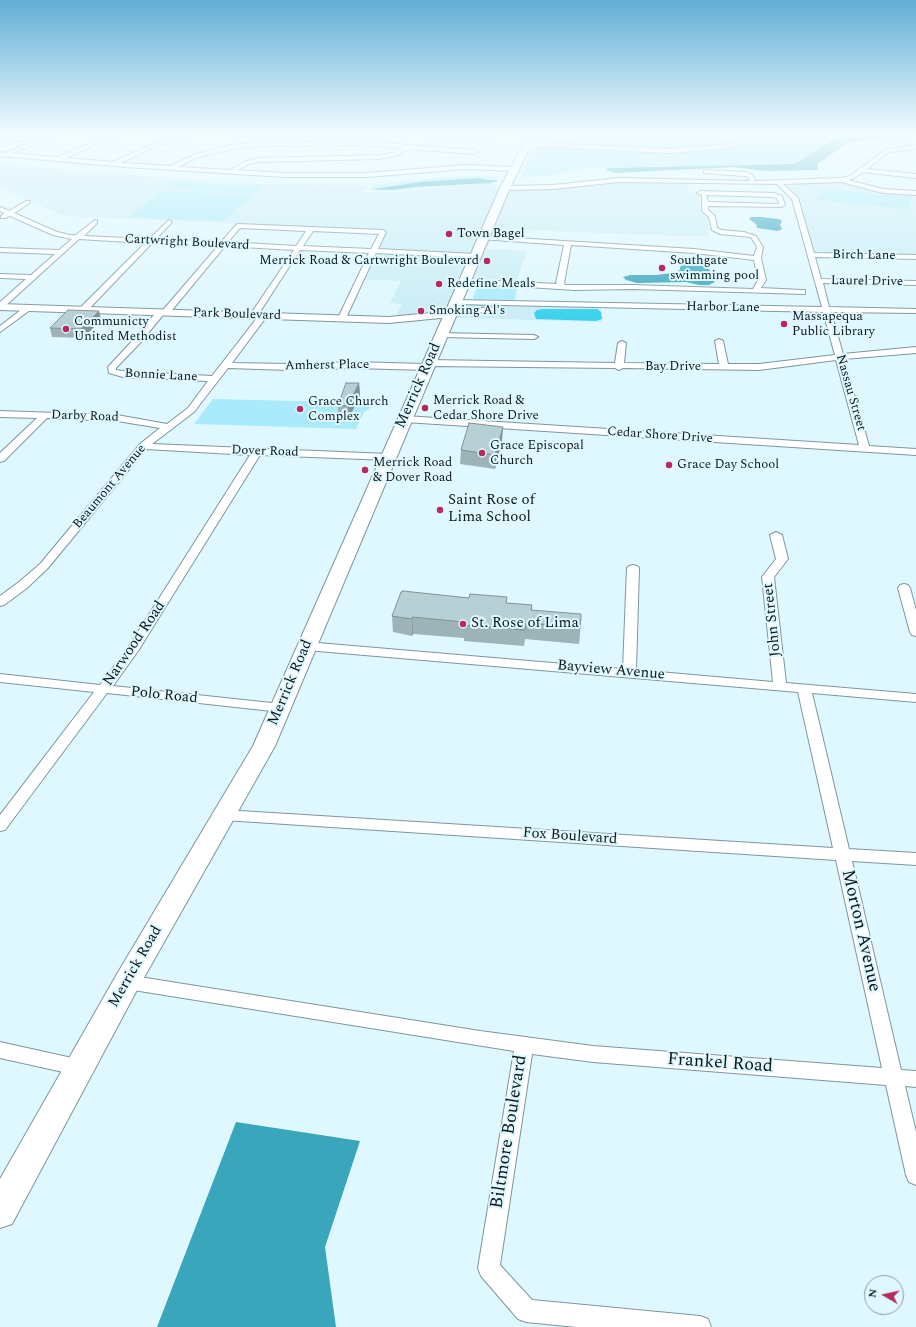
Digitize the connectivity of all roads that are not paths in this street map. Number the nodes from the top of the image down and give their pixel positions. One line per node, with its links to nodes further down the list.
1 (502, 195): 14 (main road, Merrick Road)
2 (702, 195): 6 (street)
3 (771, 195): 6 (street)
4 (792, 195): 22 (street, Nassau Street)
5 (28, 202): 8 (street)
6 (705, 204): 25 (street)
7 (0, 209): 8 (street, Cartwright Boulevard)
8 (9, 214): 9 (street); 13 (street, Cartwright Boulevard)
9 (0, 218)
10 (95, 222): 13 (street)
11 (170, 222): 15 (street)
12 (310, 230): 16 (street); 18 (street, Beaumont Avenue); 20 (street)
13 (77, 238): 15 (street, Cartwright Boulevard); 21 (street)
14 (484, 238): 17 (street); 23 (main road, Merrick Road)
15 (149, 241): 16 (street, Cartwright Boulevard); 42 (street)
16 (223, 244): 18 (street, Cartwright Boulevard); 45 (street)
17 (568, 244): 25 (street); 31 (street)
18 (298, 248): 20 (street, Cartwright Boulevard); 46 (street, Beaumont Avenue)
19 (0, 250): 21 (street)
20 (374, 251): 23 (street, Cartwright Boulevard); 47 (street)
21 (61, 252): 27 (street)
22 (811, 255): 24 (street, Birch Lane); 28 (street, Nassau Street)
23 (476, 256): 36 (main road, Merrick Road)
24 (916, 257)
25 (757, 258): 34 (street)
26 (0, 276): 27 (street)
27 (32, 277): 38 (street)
28 (818, 281): 30 (street, Laurel Drive); 43 (street, Nassau Street)
29 (495, 283): 31 (street)
30 (916, 283)
31 (563, 287): 32 (street)
32 (633, 287): 33 (street); 39 (street)
33 (643, 287): 34 (street); 40 (street)
34 (757, 290): 35 (street)
35 (802, 292)
36 (456, 302): 37 (street, Harbor Lane); 48 (main road, Merrick Road)
37 (530, 304): 39 (street, Harbor Lane); 48 (street, Harbor Lane)
38 (0, 306): 41 (main road, Park Boulevard)
39 (637, 306): 40 (street, Harbor Lane)
40 (648, 306): 43 (street, Harbor Lane)
41 (29, 308): 42 (main road, Park Boulevard); 49 (street)
42 (83, 310): 45 (main road, Park Boulevard)
43 (826, 310): 44 (street, Harbor Lane); 54 (street, Nassau Street)
44 (916, 311)
45 (163, 312): 46 (main road, Park Boulevard); 59 (street, Bonnie Lane)
46 (258, 316): 47 (main road, Park Boulevard); 55 (street, Beaumont Avenue)
47 (342, 318): 48 (main road, Park Boulevard)
48 (446, 325): 50 (street); 56 (main road, Merrick Road)
49 (0, 330)
50 (534, 337)
51 (718, 341): 58 (street)
52 (622, 343): 57 (street)
53 (916, 350): 54 (street, Bay Drive)
54 (840, 358): 58 (street, Bay Drive); 65 (street, Nassau Street)
55 (226, 365): 56 (street, Amherst Place); 59 (street, Beaumont Avenue)
56 (428, 365): 57 (street, Bay Drive); 62 (main road, Merrick Road)
57 (619, 367): 58 (street, Bay Drive)
58 (724, 367)
59 (215, 379): 63 (street, Beaumont Avenue)
60 (0, 414): 61 (street, Darby Road)
61 (44, 416): 63 (street, Darby Road); 69 (street)
62 (405, 419): 65 (street, Cedar Shore Drive); 68 (main road, Merrick Road)
63 (169, 427): 64 (street, Beaumont Avenue)
64 (143, 446): 66 (street, Dover Road); 73 (street, Beaumont Avenue)
65 (865, 448): 67 (street, Cedar Shore Drive)
66 (257, 452): 68 (street, Dover Road); 80 (street, Narwood Road)
67 (916, 452)
68 (388, 457): 75 (main road, Merrick Road)
69 (0, 458)
70 (776, 535): 78 (street, John Street)
71 (633, 568): 76 (street)
72 (904, 588): 74 (street)
73 (0, 602)
74 (916, 632)
75 (306, 646): 76 (street, Bayview Avenue); 82 (main road, Merrick Road)
76 (629, 673): 78 (street, Bayview Avenue)
77 (0, 678): 80 (street, Polo Road)
78 (780, 686): 79 (street, Bayview Avenue)
79 (804, 688): 81 (street, Bayview Avenue); 85 (street, Morton Avenue)
80 (104, 690): 82 (street, Polo Road); 84 (street, Narwood Road)
81 (916, 698)
82 (281, 708): 83 (main road, Merrick Road)
83 (224, 815): 85 (street, Fox Boulevard); 87 (main road, Merrick Road)
84 (0, 825)
85 (842, 855): 86 (street, Fox Boulevard); 91 (street, Morton Avenue)
86 (916, 859)
87 (127, 982): 88 (street, Biltmore Boulevard); 90 (main road, Merrick Road)
88 (524, 1045): 91 (street, Frankel Road); 95 (street, Biltmore Boulevard)
89 (0, 1050): 90 (street)
90 (80, 1068): 94 (main road, Merrick Road)
91 (893, 1078): 92 (street, Frankel Road); 93 (street, Morton Avenue)
92 (916, 1079)
93 (916, 1175)
94 (0, 1212)
95 (700, 1327)

